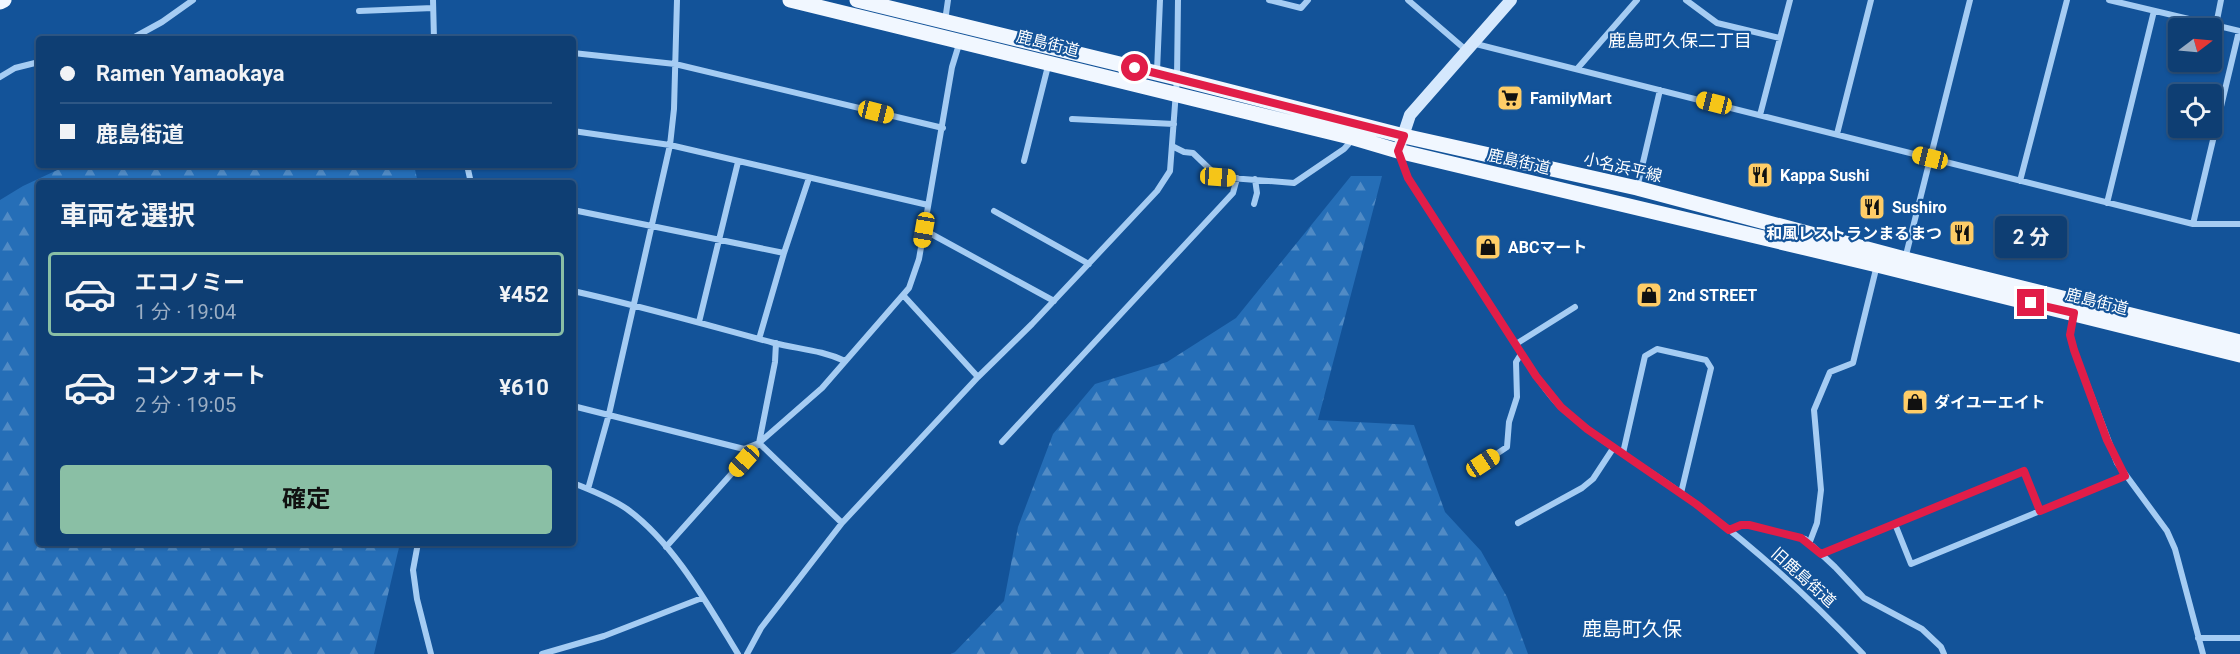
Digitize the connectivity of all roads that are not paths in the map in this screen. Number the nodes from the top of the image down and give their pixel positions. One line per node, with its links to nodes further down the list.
1 (4, 0): 22 (main road)
2 (193, 0): 31 (street)
3 (433, 0): 23 (street)
4 (677, 0): 39 (street)
5 (790, 0): 29 (main road, 鹿島街道)
6 (857, 0): 29 (main road, 小名浜平線)
7 (948, 0): 29 (street)
8 (1160, 0): 41 (street)
9 (1178, 0): 43 (street)
10 (1269, 0): 11 (street)
11 (1308, 0)
12 (1408, 0): 35 (street)
13 (1511, 0): 35 (street)
14 (1637, 0): 40 (street)
15 (1686, 0): 33 (street)
16 (1790, 0): 33 (street)
17 (1872, 0): 51 (street)
18 (1970, 0): 56 (street)
19 (2067, 0): 62 (street)
20 (2109, 0): 25 (street)
21 (2221, 0): 27 (street)
22 (0, 2)
23 (433, 8): 24 (street); 32 (street)
24 (359, 11)
25 (2154, 11): 26 (street); 64 (street)
26 (2183, 18)
27 (2218, 18)
28 (2222, 27): 30 (street)
29 (943, 29): 34 (main road, 鹿島街道); 41 (main road, 小名浜平線)
30 (2240, 31): 69 (street)
31 (136, 36)
32 (434, 36)
33 (1780, 38): 46 (street)
34 (960, 40): 37 (main road, 鹿島街道); 49 (street)
35 (1469, 46): 40 (street); 53 (street)
36 (576, 53): 39 (street)
37 (1049, 62): 45 (main road, 鹿島街道); 57 (street)
38 (36, 63): 42 (street)
39 (675, 64): 49 (street); 54 (street)
40 (1577, 69): 44 (street)
41 (1156, 73): 43 (main road, 小名浜平線)
42 (0, 76)
43 (1177, 78): 45 (street); 53 (main road, 小名浜平線)
44 (1660, 90): 46 (street); 63 (street)
45 (1176, 95): 48 (street); 52 (main road, 鹿島街道)
46 (1760, 115): 51 (street)
47 (1072, 119): 48 (street)
48 (1174, 124): 55 (street)
49 (943, 128): 66 (street)
50 (576, 131): 54 (street)
51 (1837, 134): 56 (street)
52 (1354, 138): 53 (main road, 鹿島街道); 61 (street)
53 (1401, 144): 63 (main road, 小名浜平線); 76 (main road, 鹿島街道); 88 (street, 旧鹿島街道)
54 (670, 145): 58 (street); 71 (street)
55 (1172, 146): 60 (street); 75 (street)
56 (1930, 158): 62 (street); 77 (street)
57 (1024, 161)
58 (738, 162): 59 (street); 73 (street)
59 (809, 178): 66 (street); 74 (street)
60 (1237, 178): 61 (street); 95 (street)
61 (1256, 179): 65 (street)
62 (2020, 180): 64 (street)
63 (1637, 188): 77 (main road, 小名浜平線)
64 (2107, 202): 69 (street)
65 (1254, 204)
66 (928, 205): 72 (street)
67 (576, 211): 71 (street)
68 (994, 211): 75 (street)
69 (2193, 224): 70 (street)
70 (2240, 224)
71 (651, 225): 73 (street); 81 (street)
72 (924, 230): 79 (street); 80 (street)
73 (719, 240): 74 (street); 84 (street)
74 (784, 253): 85 (street)
75 (1089, 264): 80 (street)
76 (1877, 265): 77 (main road, 鹿島街道); 109 (street)
77 (1904, 265): 83 (main road, 鹿島街道); 86 (main road, 小名浜平線)
78 (576, 292): 81 (street)
79 (903, 295): 91 (street); 92 (street)
80 (1054, 301): 92 (street)
81 (635, 305): 84 (street); 94 (street)
82 (1575, 307): 88 (street)
83 (2074, 313): 90 (main road, 鹿島街道); 100 (street)
84 (699, 322): 85 (street)
85 (759, 339): 87 (street)
86 (2240, 342)
87 (776, 343): 91 (street); 96 (street)
88 (1516, 344): 89 (street, 旧鹿島街道)
89 (1521, 354): 97 (street, 旧鹿島街道); 99 (street)
90 (2240, 355)
91 (845, 361): 96 (street)
92 (978, 377): 105 (street)
93 (576, 407): 94 (street)
94 (609, 414): 96 (street); 102 (street)
95 (1002, 442)
96 (759, 443): 105 (street); 111 (street)
97 (1614, 447): 98 (street, 旧鹿島街道); 106 (street)
98 (1623, 453): 103 (street, 旧鹿島街道); 103 (street)
99 (1483, 463)
100 (2125, 476): 104 (street); 114 (street)
101 (576, 484): 102 (street)
102 (588, 489): 111 (street)
103 (1681, 493): 108 (street, 旧鹿島街道)
104 (2040, 511): 107 (street); 107 (street)
105 (842, 523): 119 (street)
106 (1518, 523)
107 (1895, 524): 112 (street)
108 (1729, 530): 109 (street); 120 (street, 旧鹿島街道)
109 (1809, 544): 112 (street)
110 (418, 546): 116 (street)
111 (666, 547): 113 (street)
112 (1821, 554): 121 (street)
113 (702, 598): 117 (street); 118 (street)
114 (2198, 638): 115 (street); 122 (street)
115 (2240, 638)
116 (431, 654)
117 (542, 654)
118 (738, 654)
119 (747, 654)
120 (1863, 654)
121 (1944, 654)
122 (2203, 654)

